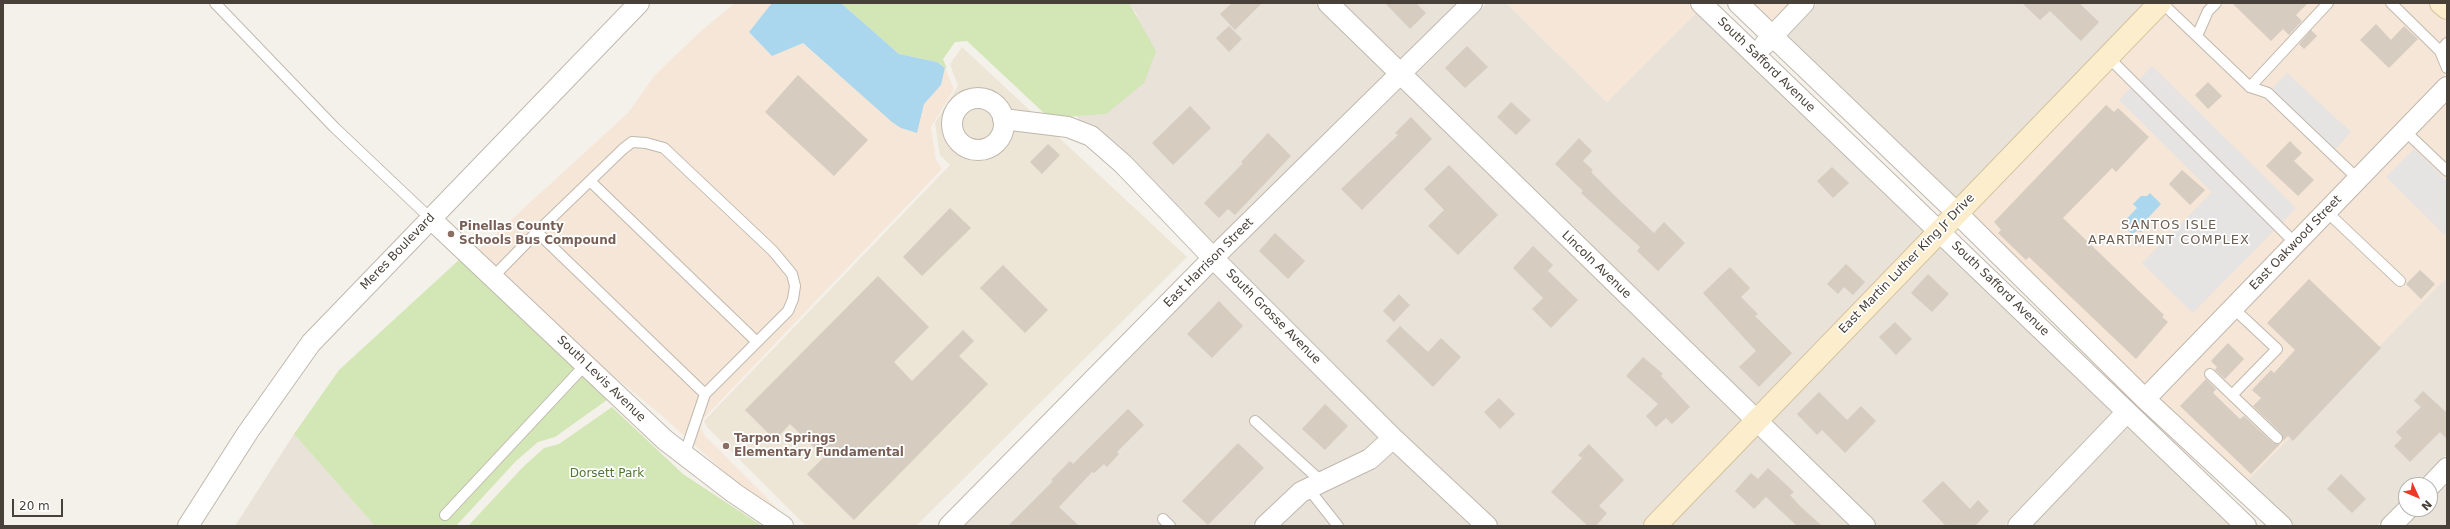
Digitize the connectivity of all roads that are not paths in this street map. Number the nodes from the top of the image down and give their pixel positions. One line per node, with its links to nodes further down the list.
1 (215, 3): 31 (lane)
2 (639, 3): 31 (street, Meres Boulevard)
3 (1328, 3): 21 (street, Lincoln Avenue)
4 (1472, 3): 21 (street, East Harrison Street)
5 (1701, 3): 18 (street, South Safford Avenue)
6 (1738, 3): 14 (street, South Safford Avenue)
7 (1804, 3): 14 (street)
8 (2161, 3): 15 (lane); 19 (street, East Martin Luther King Jr Drive)
9 (2216, 3): 15 (lane)
10 (2328, 3): 22 (lane)
11 (2391, 3): 17 (lane)
12 (2441, 3): 13 (street)
13 (2447, 8)
14 (1773, 36): 18 (street); 30 (street, South Safford Avenue)
15 (2197, 36): 22 (lane)
16 (2447, 43): 17 (lane)
17 (2440, 51): 20 (lane)
18 (1755, 55): 32 (street, South Safford Avenue)
19 (2108, 57): 30 (street, East Martin Luther King Jr Drive); 34 (lane)
20 (2447, 68)
21 (1400, 73): 35 (street, East Harrison Street); 47 (street, Lincoln Avenue)
22 (2250, 87): 27 (lane)
23 (2447, 87): 25 (street, East Oakwood Street)
24 (1003, 119): 35 (street, South Grosse Avenue)
25 (2405, 131): 26 (lane); 27 (street, East Oakwood Street)
26 (2447, 171)
27 (2358, 180): 29 (street, East Oakwood Street)
28 (590, 181): 33 (lane); 39 (lane); 39 (lane)
29 (2327, 212): 34 (street, East Oakwood Street); 37 (lane)
30 (1957, 213): 32 (street, East Martin Luther King Jr Drive); 44 (street, South Safford Avenue)
31 (430, 218): 36 (street, South Levis Avenue); 56 (street, Meres Boulevard)
32 (1940, 230): 45 (street, South Safford Avenue); 47 (street, East Martin Luther King Jr Drive)
33 (537, 232): 36 (lane); 42 (lane)
34 (2296, 244): 38 (street, East Oakwood Street)
35 (1213, 258): 48 (street, South Grosse Avenue); 58 (street, East Harrison Street)
36 (492, 277): 40 (street, South Levis Avenue)
37 (2400, 281)
38 (2233, 308): 43 (lane); 44 (street, East Oakwood Street)
39 (757, 342): 42 (lane)
40 (586, 364): 50 (street, South Levis Avenue); 54 (lane)
41 (2210, 374): 43 (lane)
42 (705, 394): 50 (lane)
43 (2232, 395): 49 (lane)
44 (2145, 399): 66 (street, South Safford Avenue)
45 (2126, 413): 64 (street); 65 (street, South Safford Avenue)
46 (1255, 421): 53 (lane)
47 (1756, 421): 62 (street, East Martin Luther King Jr Drive); 63 (street, Lincoln Avenue)
48 (1393, 438): 53 (street); 61 (street, South Grosse Avenue)
49 (2277, 438)
50 (684, 456): 57 (street, South Levis Avenue)
51 (2447, 468): 52 (street)
52 (2438, 478)
53 (1315, 485): 59 (street); 60 (lane)
54 (445, 515)
55 (2400, 517): 67 (street)
56 (188, 526)
57 (783, 526)
58 (950, 526)
59 (1265, 526)
60 (1338, 526)
61 (1487, 526)
62 (1654, 526)
63 (1865, 526)
64 (2018, 526)
65 (2246, 526)
66 (2282, 526)
67 (2391, 526)

